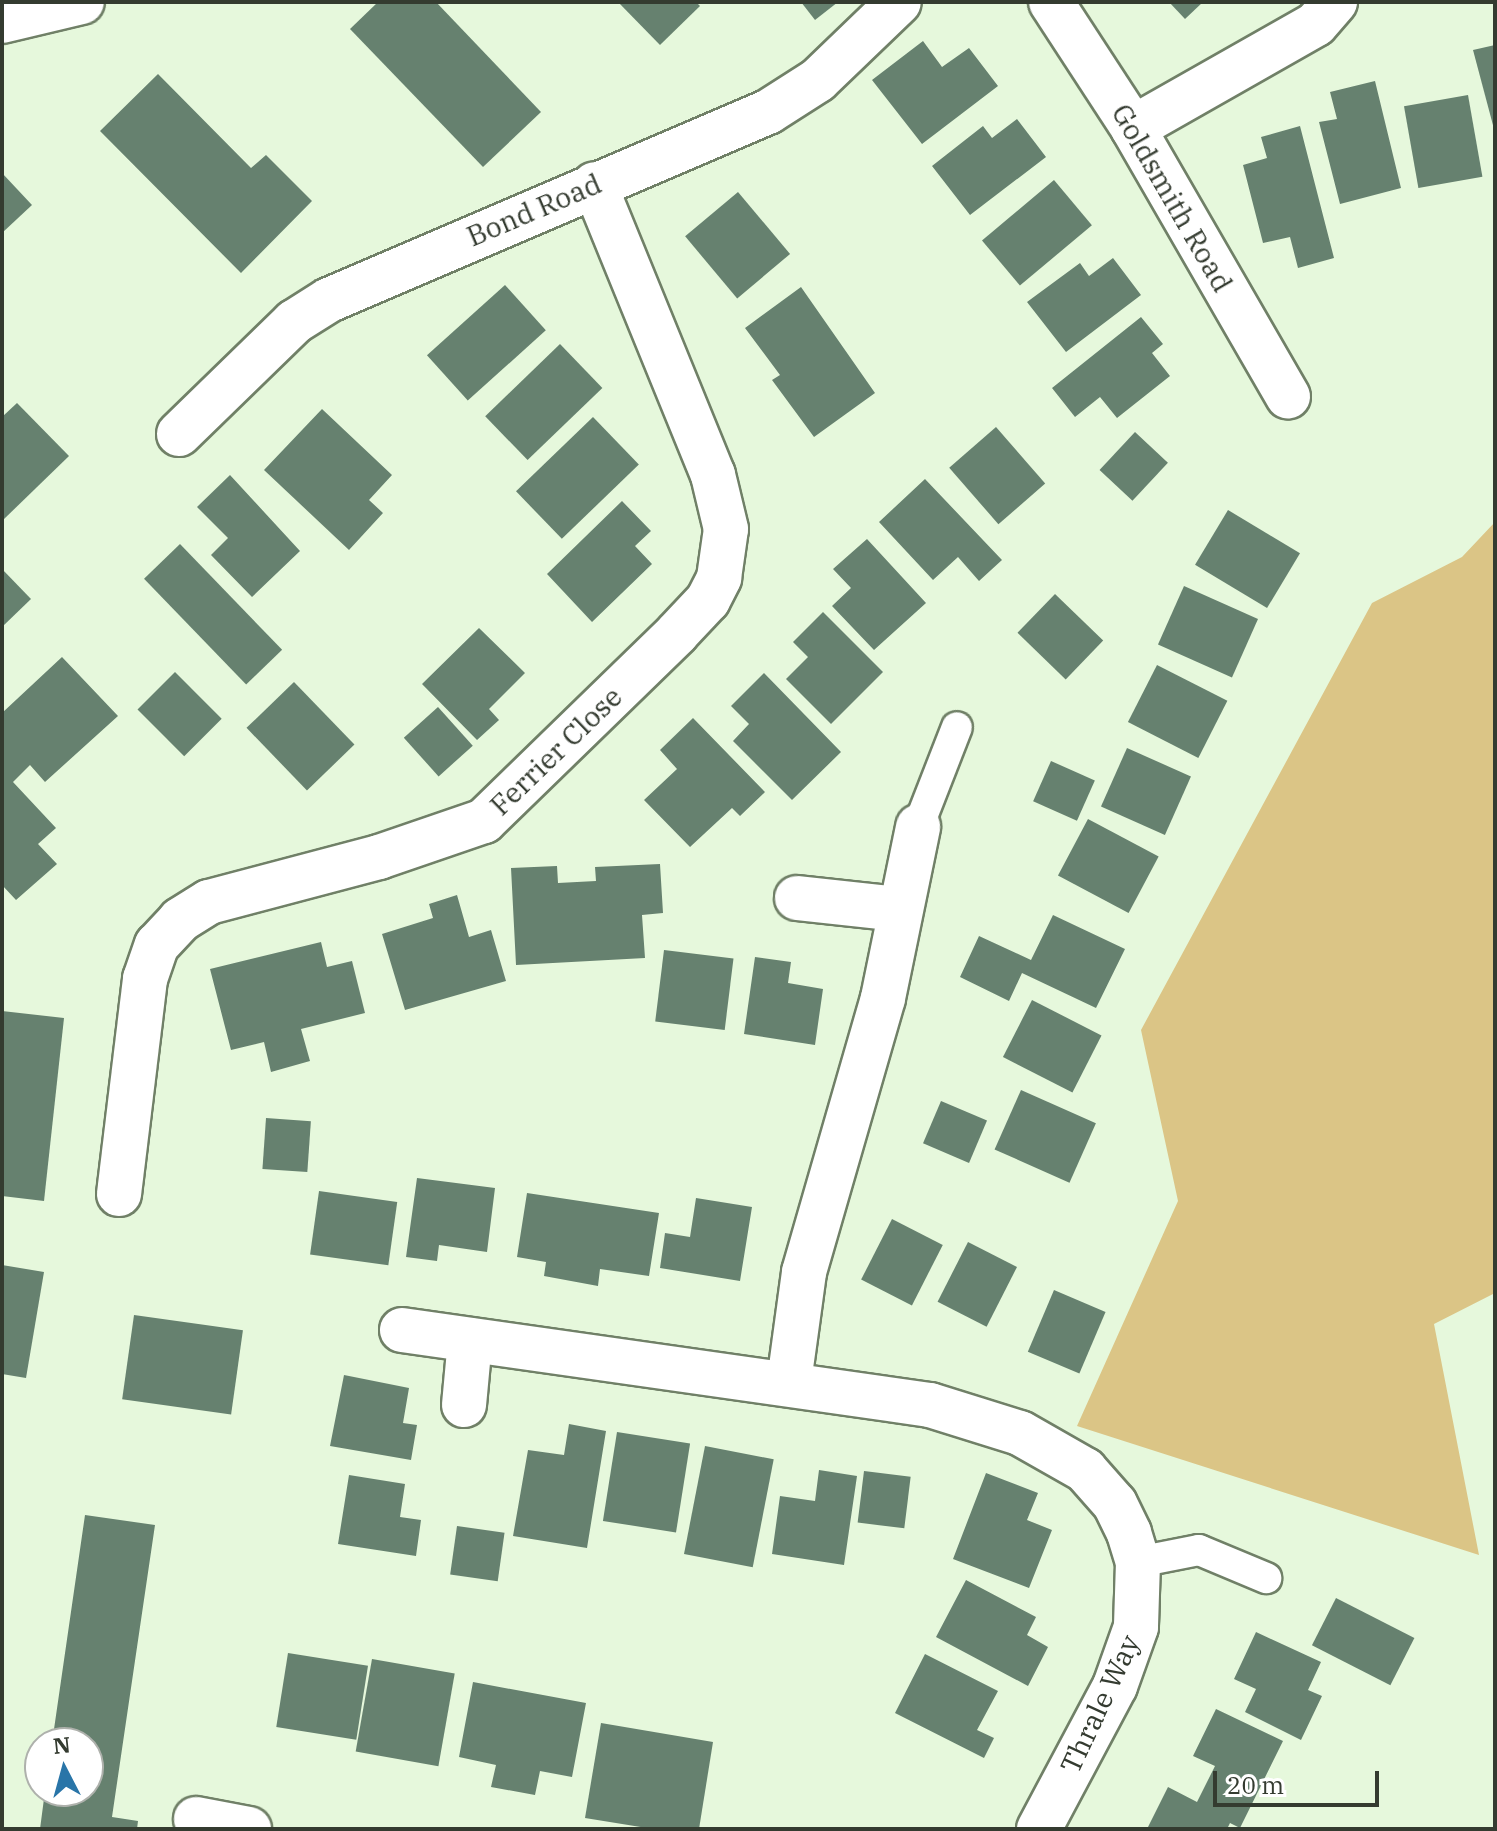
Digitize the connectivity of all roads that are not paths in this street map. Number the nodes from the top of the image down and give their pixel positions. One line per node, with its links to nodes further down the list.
1 (82, 2): 5 (street)
2 (899, 2): 7 (street, Bond Road)
3 (1051, 2): 6 (street, Goldsmith Road)
4 (1335, 2): 6 (street)
5 (2, 21)
6 (1133, 128): 8 (street, Goldsmith Road)
7 (594, 184): 9 (street, Bond Road); 14 (street, Ferrier Close)
8 (1288, 397)
9 (179, 434)
10 (957, 727): 11 (lane)
11 (918, 827): 13 (street)
12 (797, 898): 13 (street)
13 (898, 909): 17 (street)
14 (119, 1194)
15 (402, 1330): 16 (street)
16 (470, 1340): 17 (street); 18 (street)
17 (789, 1382): 19 (street, Thrale Way)
18 (464, 1405)
19 (1138, 1562): 20 (lane); 23 (street, Thrale Way)
20 (1266, 1578)
21 (195, 1824): 22 (street)
22 (249, 1829)
23 (1039, 1829)

